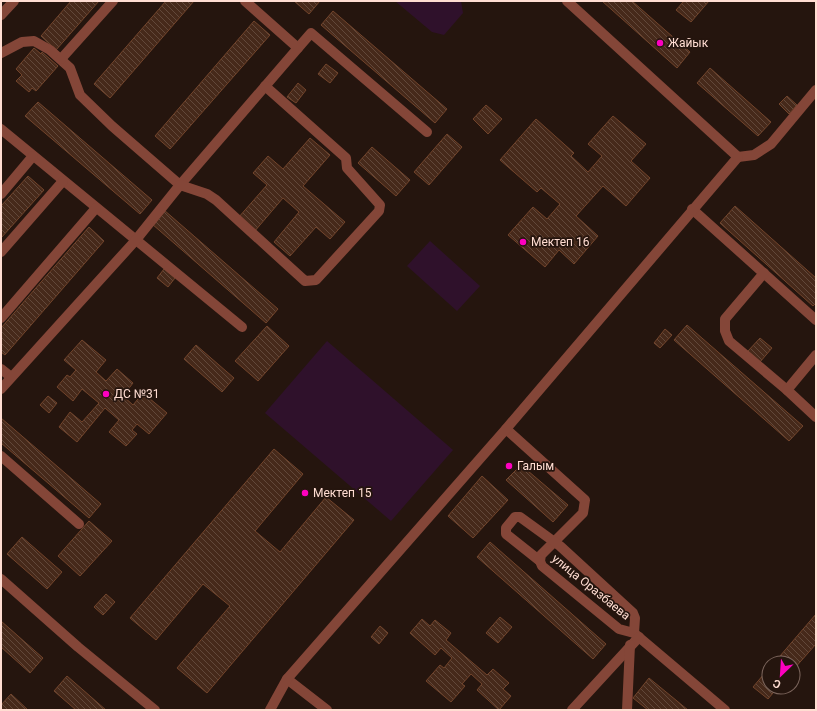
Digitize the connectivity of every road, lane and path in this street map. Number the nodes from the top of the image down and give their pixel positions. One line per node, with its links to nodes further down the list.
1 (14, 1): 5 (street)
2 (113, 1): 8 (street)
3 (246, 1): 6 (street)
4 (567, 1): 14 (street)
5 (1, 15)
6 (298, 48): 9 (street); 12 (street)
7 (1, 53): 8 (street)
8 (61, 59): 16 (street)
9 (265, 86): 16 (street); 16 (street)
10 (816, 90): 14 (street)
11 (2, 132): 13 (street)
12 (427, 132)
13 (34, 156): 15 (street); 17 (street)
14 (738, 157): 19 (street)
15 (63, 181): 18 (street); 21 (street)
16 (180, 185): 20 (street)
17 (1, 194)
18 (96, 208): 20 (street); 23 (street)
19 (692, 209): 22 (street); 32 (street)
20 (135, 241): 25 (street); 28 (street)
21 (1, 252)
22 (764, 273): 24 (street); 30 (street)
23 (1, 318)
24 (816, 320)
25 (242, 327)
26 (816, 355): 30 (street)
27 (1, 369): 28 (street)
28 (11, 377): 29 (street)
29 (1, 389)
30 (787, 390): 31 (street)
31 (816, 416)
32 (506, 429): 35 (street); 40 (street)
33 (1, 456): 34 (street)
34 (79, 524)
35 (553, 542): 36 (street); 36 (street, улица Оразбаева); 38 (street)
36 (541, 558): 38 (street, улица Оразбаева)
37 (1, 579): 41 (street)
38 (636, 635): 39 (street); 46 (street, улица Оразбаева)
39 (630, 645): 44 (street); 45 (street)
40 (288, 679): 42 (street); 43 (street)
41 (155, 710)
42 (270, 710)
43 (327, 710)
44 (572, 710)
45 (627, 710)
46 (725, 710)

